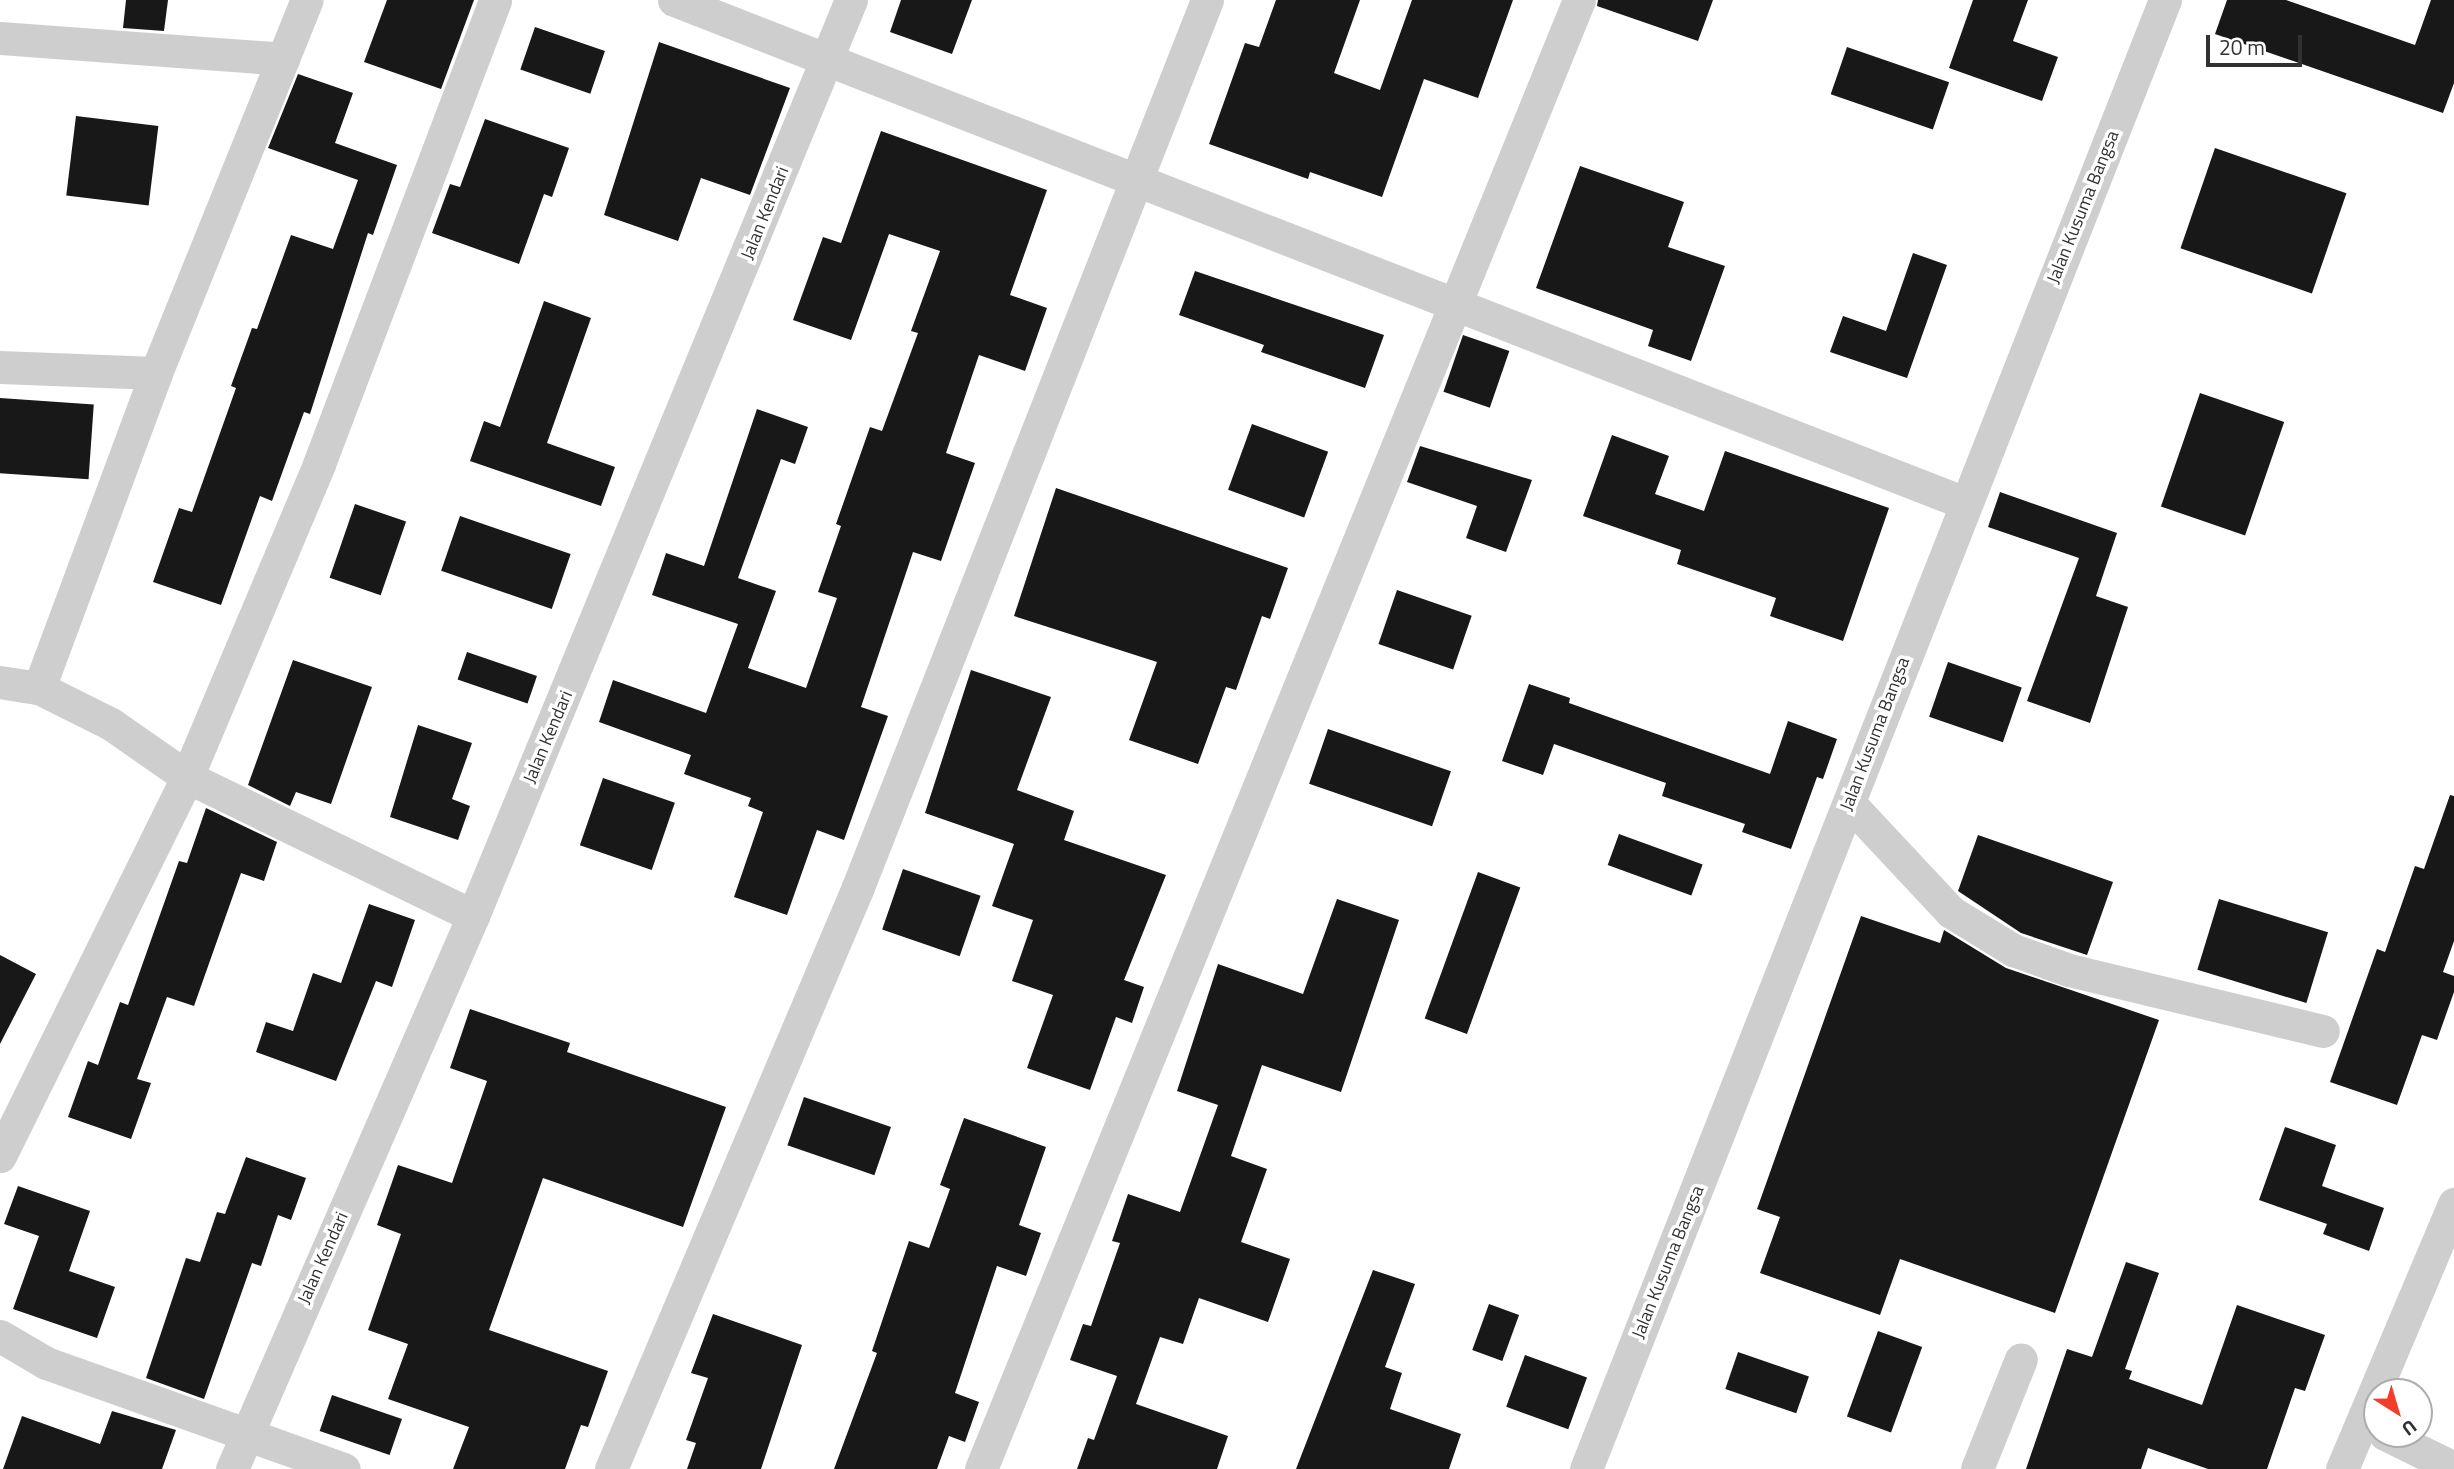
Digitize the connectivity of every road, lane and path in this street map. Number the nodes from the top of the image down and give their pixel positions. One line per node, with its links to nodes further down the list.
1 (307, 0): 9 (street)
2 (495, 0): 18 (street)
3 (674, 0): 10 (street)
4 (851, 0): 10 (street, Jalan Kendari)
5 (1207, 0): 11 (street)
6 (1579, 0): 12 (street)
7 (2165, 0): 15 (street, Jalan Kusuma Bangsa)
8 (0, 38): 9 (street)
9 (283, 59): 14 (street)
10 (827, 61): 11 (street); 20 (street, Jalan Kendari)
11 (1136, 177): 12 (street); 33 (street)
12 (1455, 306): 15 (street); 34 (street)
13 (0, 367): 14 (street)
14 (156, 373): 17 (street)
15 (1965, 503): 19 (street, Jalan Kusuma Bangsa)
16 (0, 682): 17 (street)
17 (39, 688): 18 (street)
18 (187, 777): 20 (street); 22 (street)
19 (1849, 803): 21 (street); 35 (street, Jalan Kusuma Bangsa)
20 (473, 916): 27 (street, Jalan Kendari)
21 (2323, 1031)
22 (0, 1156)
23 (2454, 1204): 26 (street)
24 (0, 1336): 27 (street)
25 (2021, 1359): 36 (street)
26 (2392, 1378)
27 (246, 1434): 31 (street, Jalan Kendari); 32 (street)
28 (2363, 1442): 37 (street)
29 (2414, 1448): 30 (street)
30 (2454, 1468)
31 (232, 1469)
32 (344, 1469)
33 (611, 1469)
34 (981, 1469)
35 (1586, 1469)
36 (1977, 1469)
37 (2342, 1469)

